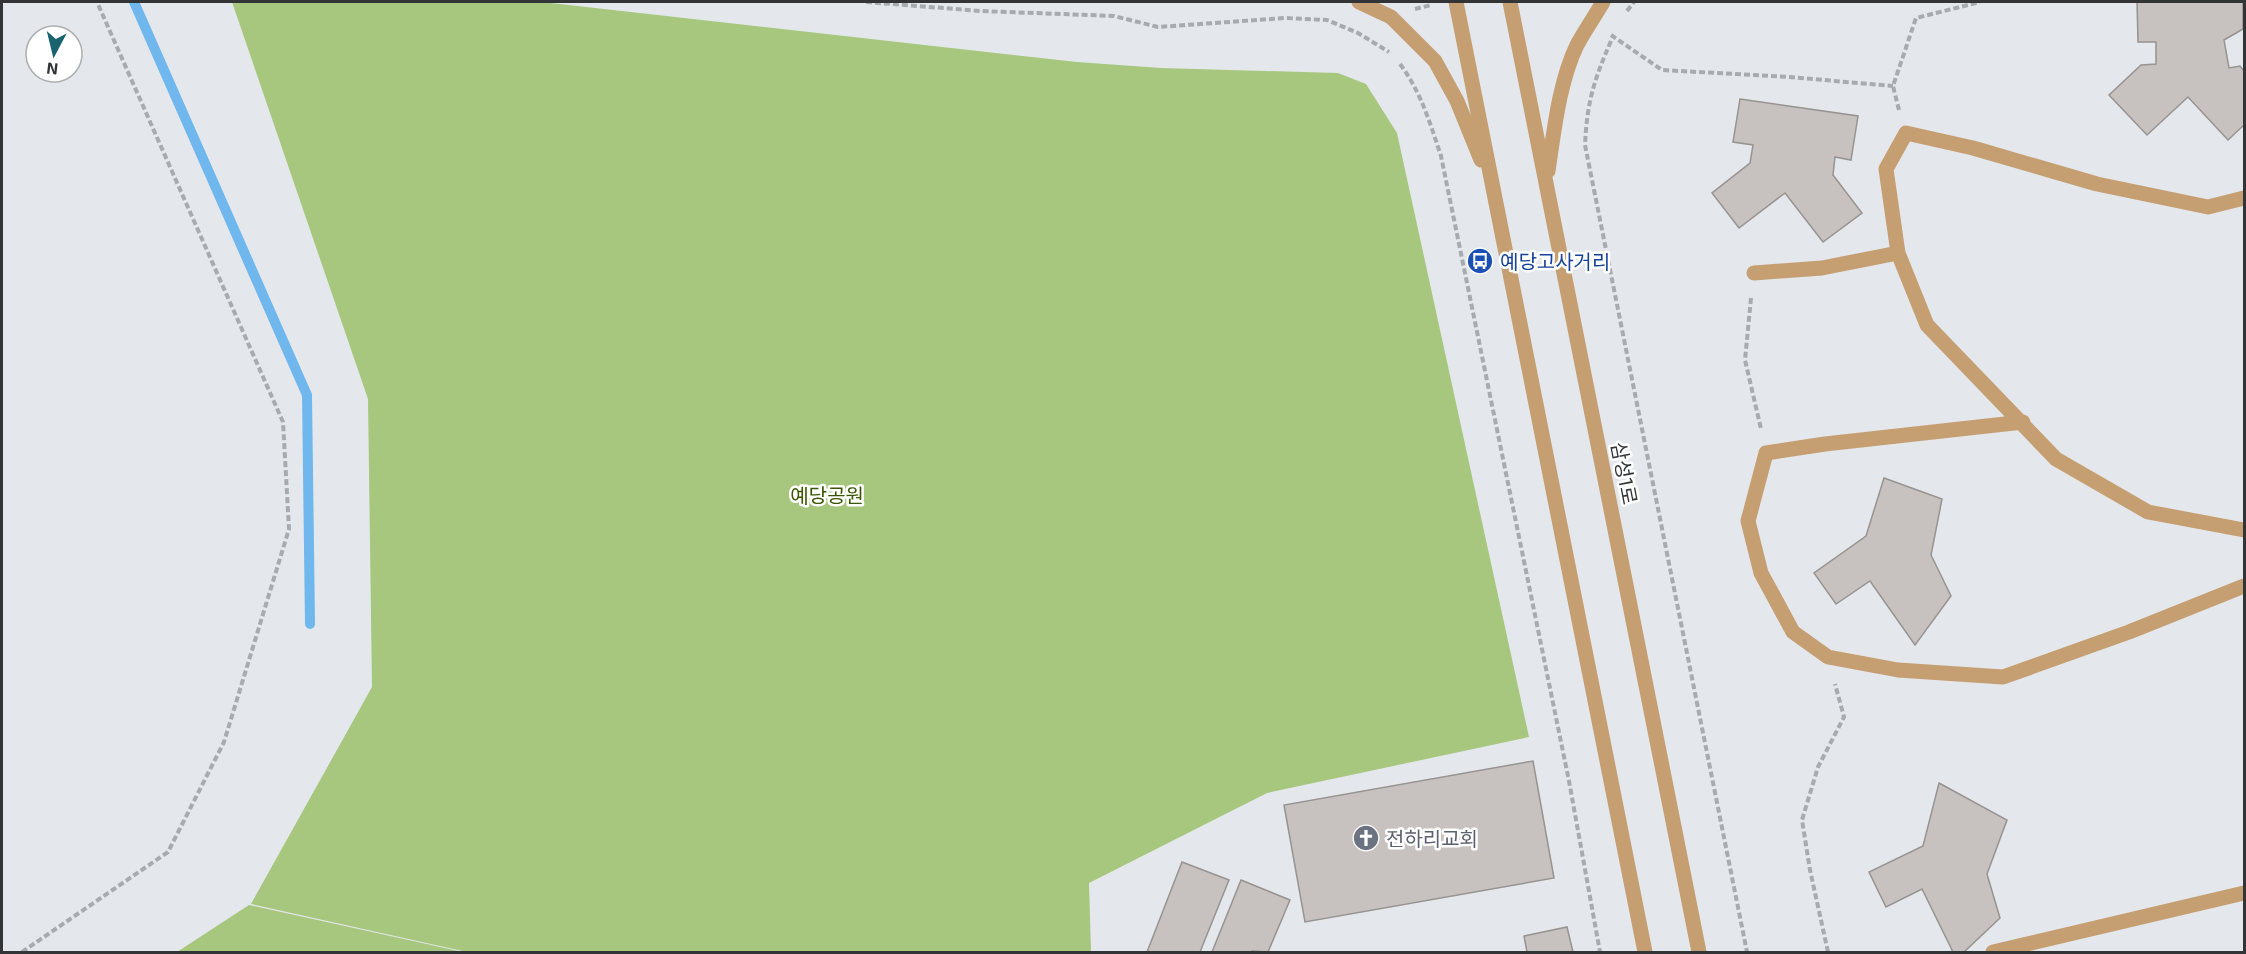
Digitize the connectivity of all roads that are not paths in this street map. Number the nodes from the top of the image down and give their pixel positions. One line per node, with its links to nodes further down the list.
1 (1359, 2): 6 (street)
2 (1455, 2): 6 (street)
3 (1510, 2): 5 (street, 삼성1로)
4 (1603, 2): 5 (street)
5 (1546, 183): 15 (street, 삼성1로)
6 (1495, 194): 14 (street)
7 (2244, 198): 8 (street)
8 (1898, 253): 9 (street); 10 (street)
9 (1754, 273)
10 (2023, 422): 11 (street); 12 (street)
11 (2244, 530)
12 (2244, 585)
13 (2244, 893): 16 (street)
14 (1645, 952)
15 (1699, 952)
16 (1993, 952)

